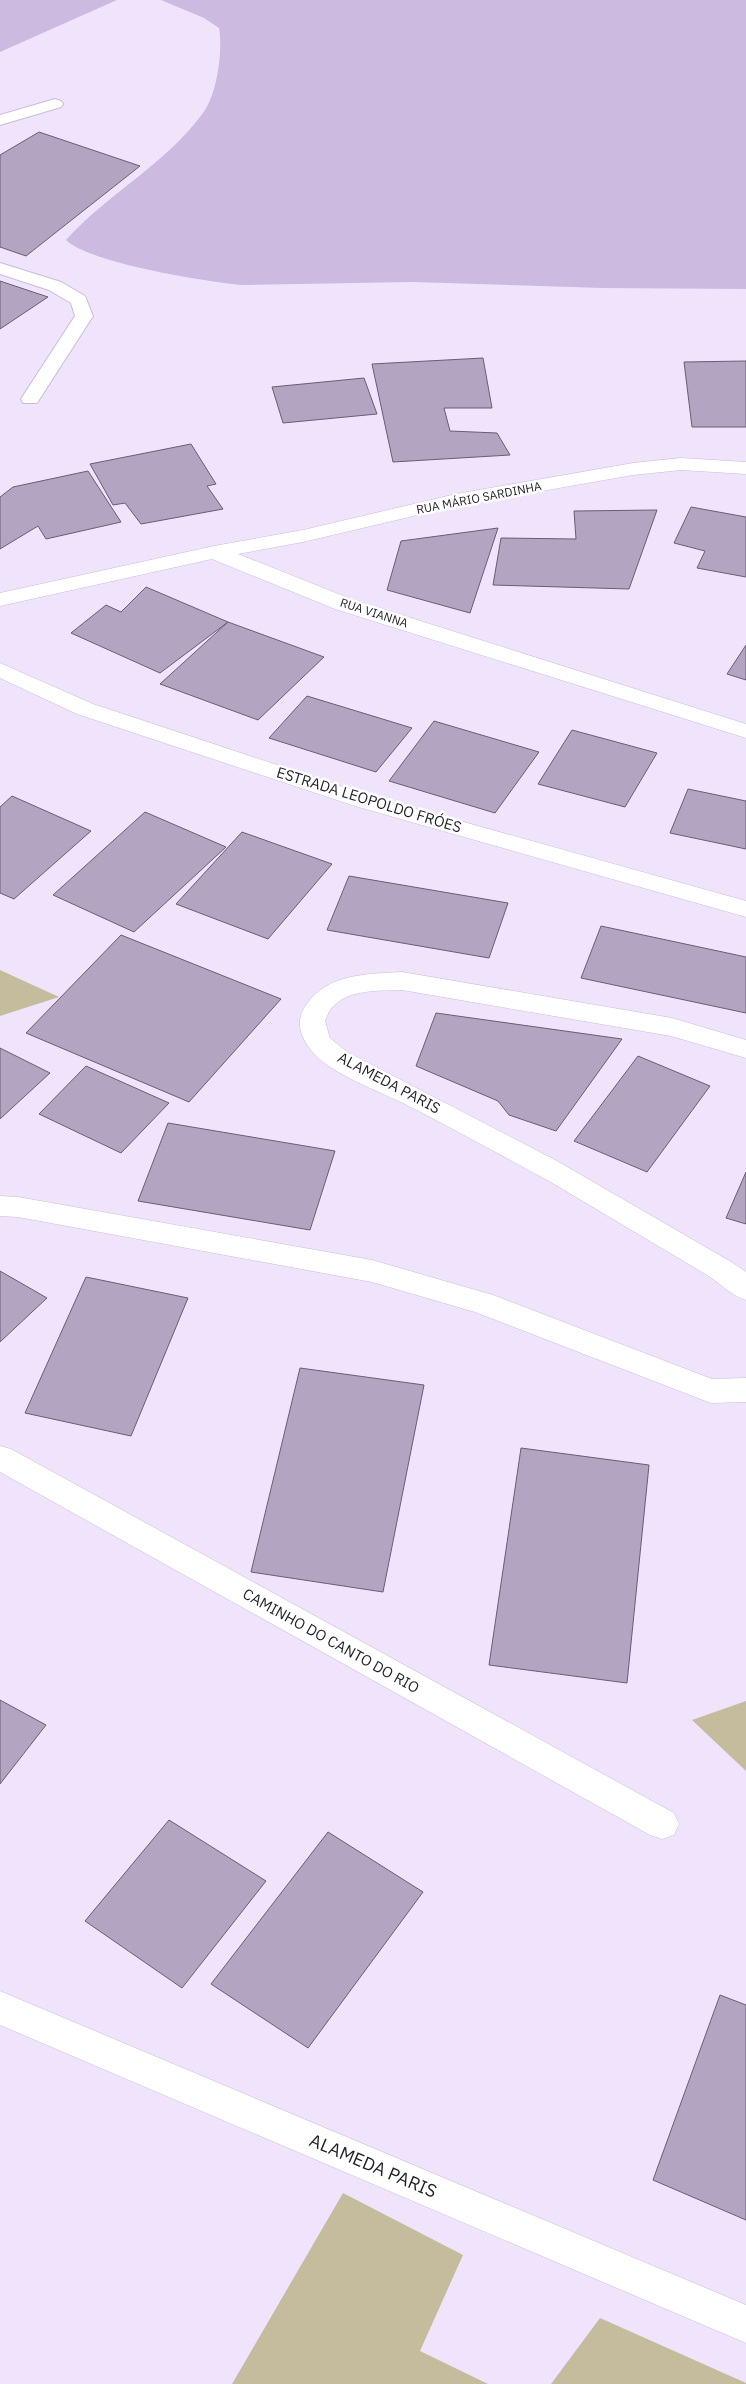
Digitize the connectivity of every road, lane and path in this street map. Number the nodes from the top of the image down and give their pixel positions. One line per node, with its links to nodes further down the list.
1 (55, 104): 2 (lane)
2 (0, 120)
3 (0, 268): 4 (lane)
4 (30, 398)
5 (746, 468): 6 (street, RUA MÁRIO SARDINHA)
6 (214, 552): 7 (street); 9 (street, RUA VIANNA)
7 (0, 600)
8 (0, 670): 10 (street, ESTRADA LEOPOLDO FRÓES)
9 (746, 731)
10 (746, 908)
11 (746, 1049): 13 (street, ALAMEDA PARIS)
12 (0, 1206): 14 (street)
13 (746, 1289)
14 (746, 1390)
15 (0, 1458): 16 (street, CAMINHO DO CANTO DO RIO)
16 (662, 1824)
17 (0, 2008): 18 (street, ALAMEDA PARIS)
18 (746, 2324)

